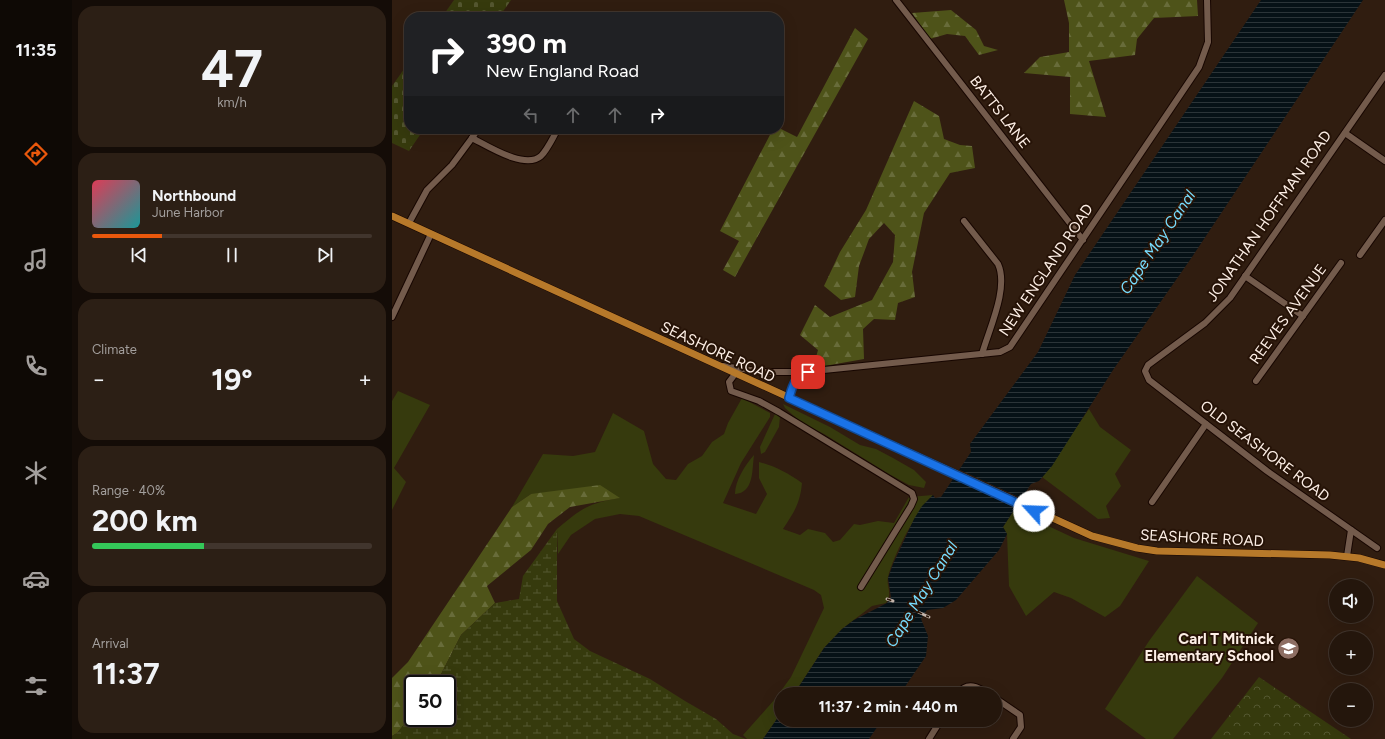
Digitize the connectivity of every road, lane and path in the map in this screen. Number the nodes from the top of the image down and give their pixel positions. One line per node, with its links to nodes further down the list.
1 (896, 0): 14 (street, BATTS LANE)
2 (1207, 0): 14 (street, NEW ENGLAND ROAD)
3 (1385, 75): 4 (street, JONATHAN HOFFMAN ROAD)
4 (1345, 133): 8 (street); 17 (street, JONATHAN HOFFMAN ROAD)
5 (475, 134): 7 (street)
6 (555, 134): 7 (street)
7 (472, 138): 12 (street)
8 (1385, 161)
9 (392, 216): 12 (main road, SEASHORE ROAD)
10 (1385, 220): 15 (street)
11 (964, 221): 20 (street)
12 (409, 223): 13 (main road, SEASHORE ROAD)
13 (431, 234): 19 (street); 21 (main road, SEASHORE ROAD)
14 (1083, 240): 20 (street, NEW ENGLAND ROAD)
15 (1360, 255)
16 (1341, 263): 18 (street, REEVES AVENUE)
17 (1245, 276): 18 (street); 24 (street, JONATHAN HOFFMAN ROAD)
18 (1303, 316): 25 (street, REEVES AVENUE)
19 (392, 317)
20 (982, 354): 22 (street, NEW ENGLAND ROAD)
21 (714, 364): 22 (street, NEW ENGLAND ROAD); 23 (main road, SEASHORE ROAD)
22 (804, 372): 26 (street)
23 (735, 374): 26 (main road, SEASHORE ROAD); 33 (street)
24 (1145, 374): 27 (street, OLD SEASHORE ROAD)
25 (1256, 381)
26 (789, 398): 31 (main road, SEASHORE ROAD)
27 (1206, 424): 28 (street); 29 (street, OLD SEASHORE ROAD)
28 (1152, 502)
29 (1351, 530): 30 (street, OLD SEASHORE ROAD); 31 (street)
30 (1377, 548)
31 (1347, 556): 32 (main road, SEASHORE ROAD)
32 (1385, 565)
33 (861, 587)
34 (1002, 702): 37 (street)
35 (937, 727): 36 (street)
36 (929, 739)
37 (1013, 739)

